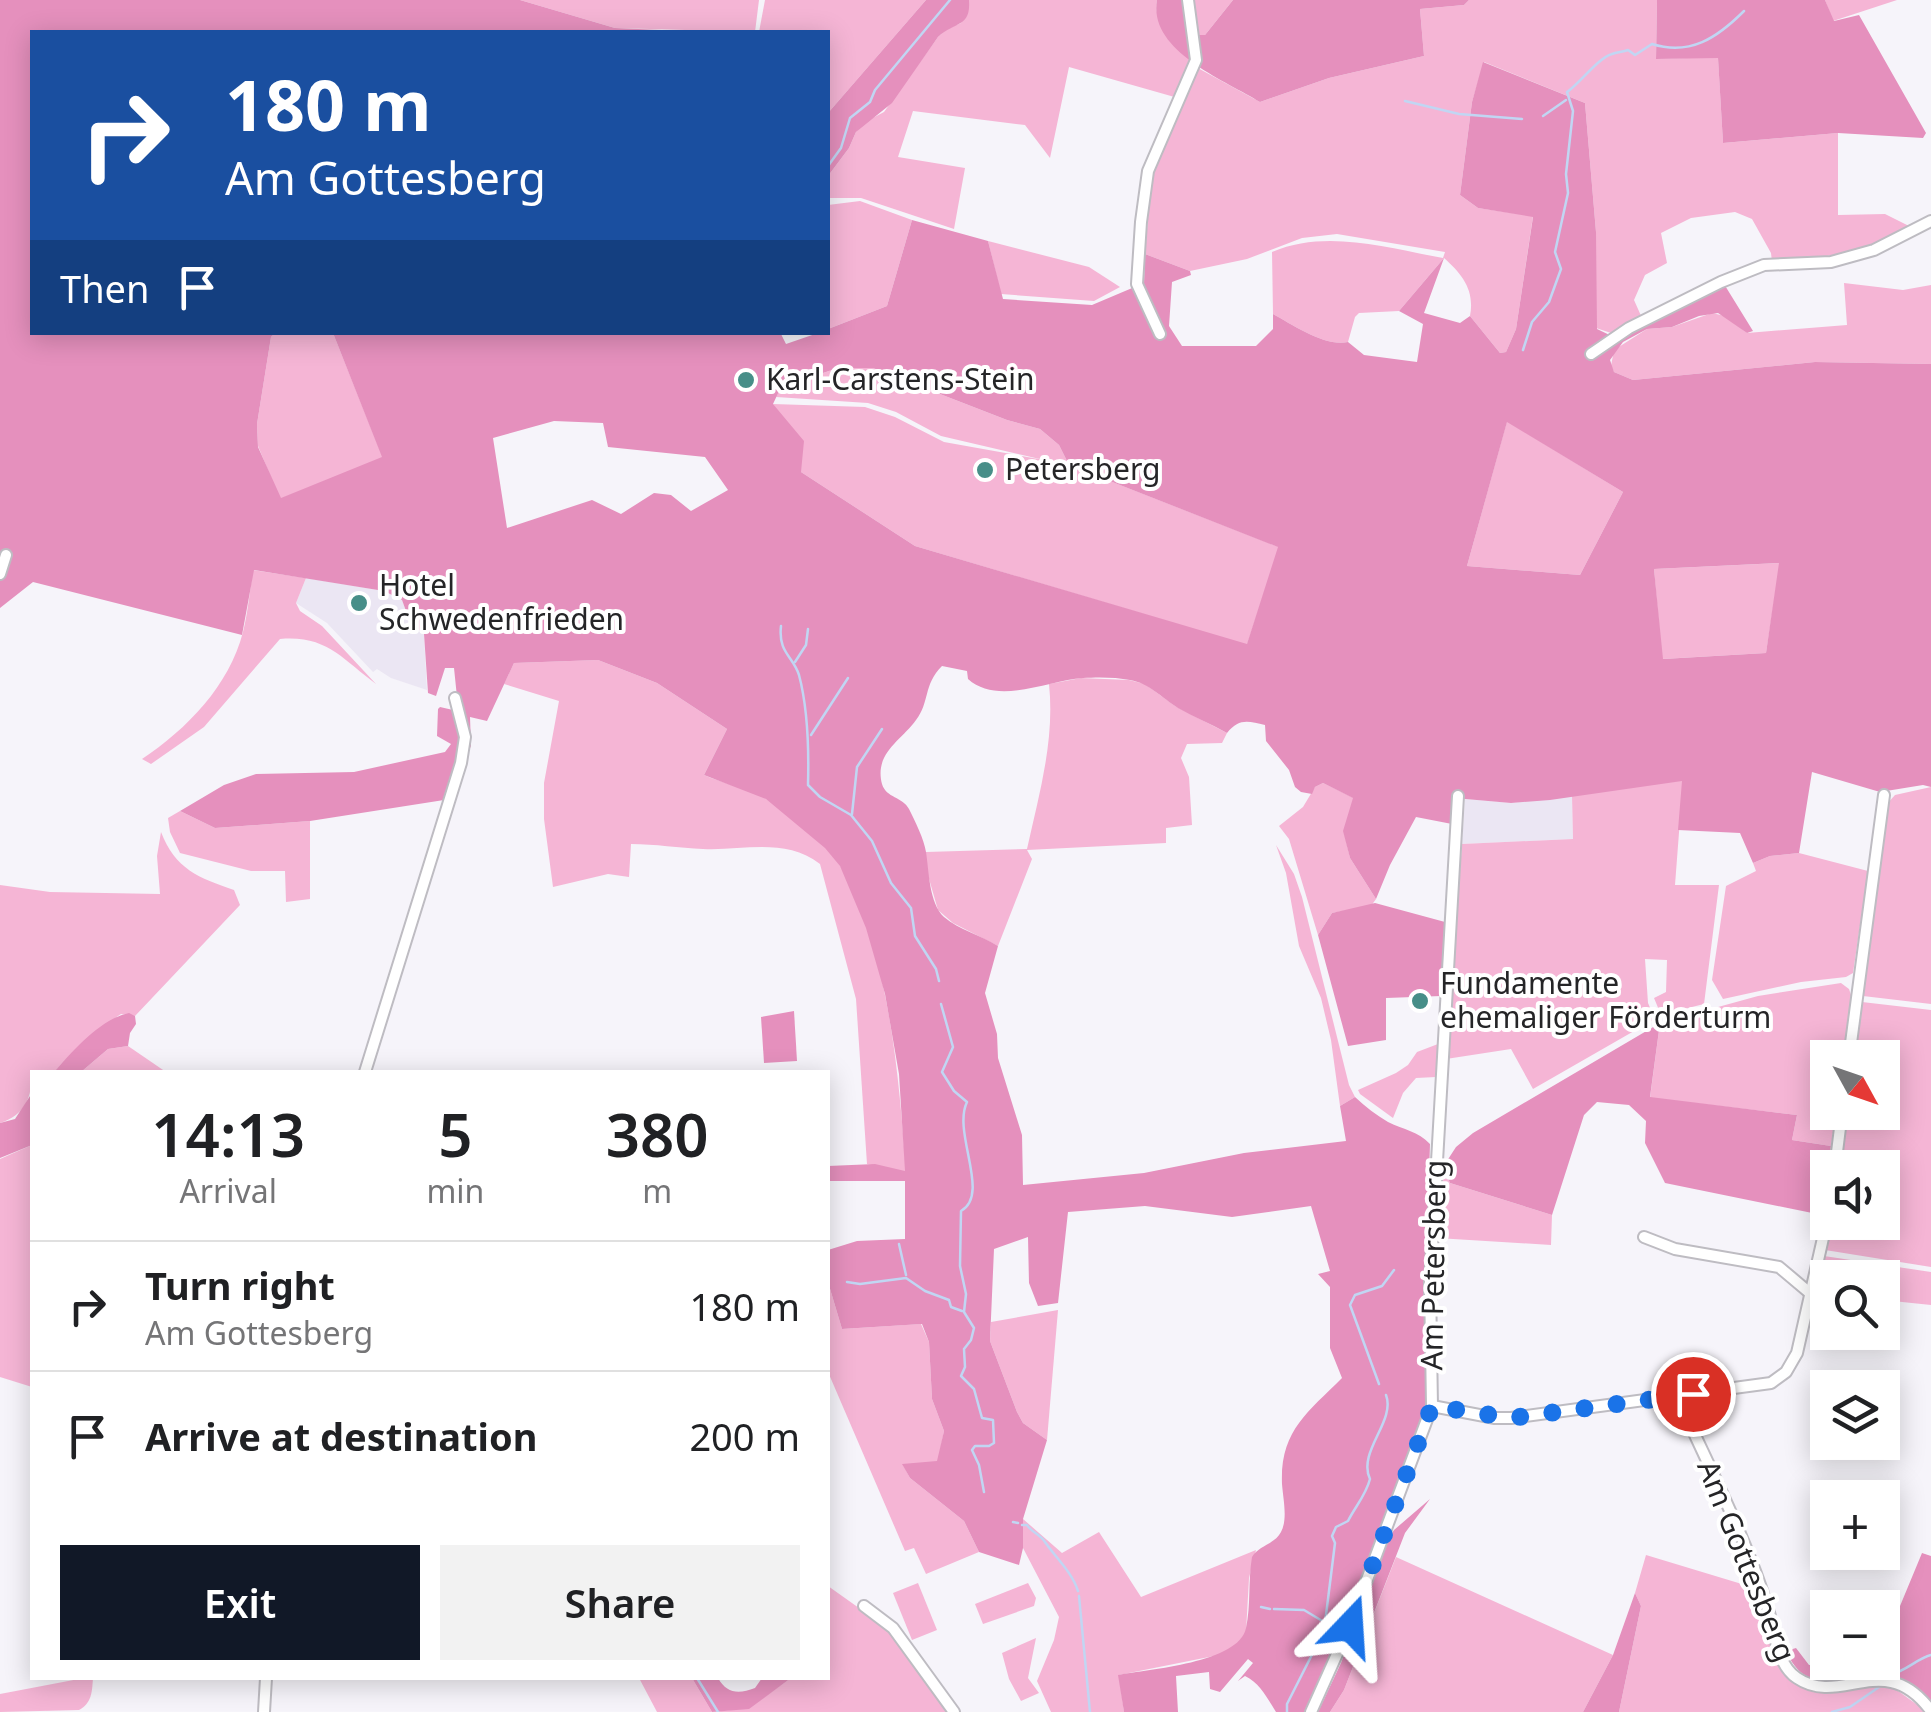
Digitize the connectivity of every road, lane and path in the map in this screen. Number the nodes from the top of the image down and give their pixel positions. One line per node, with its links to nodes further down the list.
1 (1188, 0): 3 (street)
2 (1931, 221): 4 (street)
3 (1160, 334)
4 (1590, 354)
5 (6, 556): 6 (street)
6 (0, 574)
7 (454, 698): 11 (street)
8 (1884, 795): 10 (street)
9 (1458, 796): 16 (street, Am Petersberg)
10 (1851, 1040)
11 (366, 1070)
12 (1644, 1238): 13 (street)
13 (1810, 1293)
14 (1810, 1298): 15 (street)
15 (1677, 1396): 16 (street); 19 (street, Am Gottesberg)
16 (1432, 1406): 22 (street, Am Petersberg)
17 (864, 1606): 21 (street)
18 (266, 1680): 20 (street)
19 (1931, 1710)
20 (264, 1712)
21 (954, 1712)
22 (1311, 1712)

